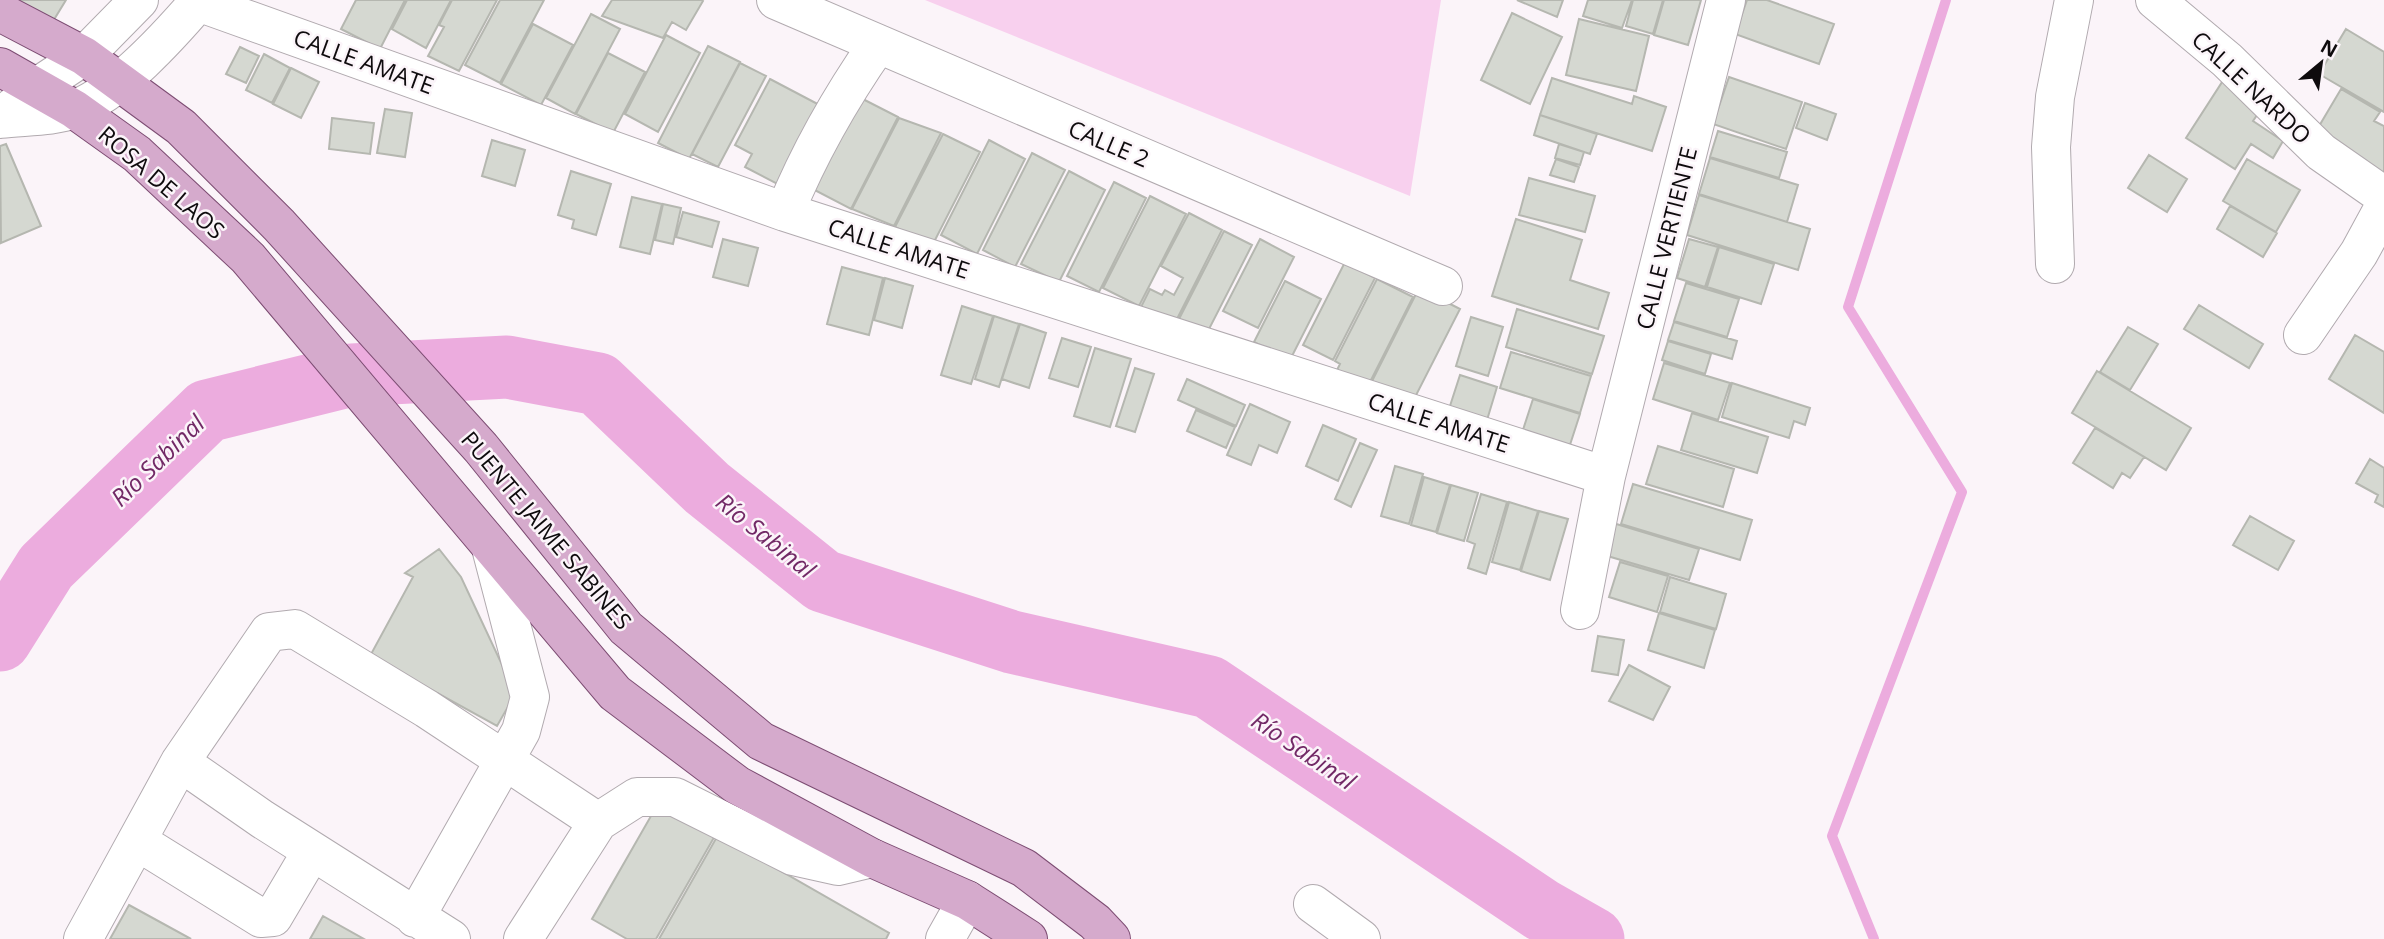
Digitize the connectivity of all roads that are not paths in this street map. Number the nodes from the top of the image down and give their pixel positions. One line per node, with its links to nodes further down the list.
1 (139, 0): 9 (street)
2 (776, 0): 8 (street, CALLE 2)
3 (1726, 0): 21 (street, CALLE VERTIENTE)
4 (2074, 0): 18 (street)
5 (2155, 0): 15 (street, CALLE NARDO)
6 (199, 1): 11 (street); 17 (street, CALLE AMATE)
7 (0, 12): 9 (main road)
8 (878, 44): 17 (street); 19 (street, CALLE 2)
9 (84, 56): 11 (main road, PUENTE JAIME SABINES); 12 (street)
10 (0, 67): 12 (main road, ROSA DE LAOS)
11 (120, 81): 13 (street); 38 (main road, PUENTE JAIME SABINES)
12 (37, 87): 13 (main road, ROSA DE LAOS); 14 (street)
13 (74, 109): 14 (street); 22 (main road, ROSA DE LAOS)
14 (0, 119)
15 (2384, 196)
16 (2384, 207): 20 (street)
17 (785, 212): 21 (street, CALLE AMATE)
18 (2055, 264)
19 (1443, 286)
20 (2303, 335)
21 (1606, 476): 23 (street, CALLE VERTIENTE)
22 (491, 548): 24 (street); 29 (main road)
23 (1580, 610)
24 (504, 761): 25 (street); 26 (street); 32 (street)
25 (180, 762): 27 (street); 28 (street)
26 (598, 822): 29 (street); 35 (street)
27 (137, 841): 28 (street); 33 (street)
28 (312, 851): 32 (street)
29 (872, 858): 30 (main road)
30 (967, 900): 36 (street); 37 (main road)
31 (1313, 904): 39 (street)
32 (415, 918): 34 (street)
33 (83, 939)
34 (451, 939)
35 (523, 939)
36 (945, 939)
37 (1028, 939)
38 (1111, 939)
39 (1361, 939)

